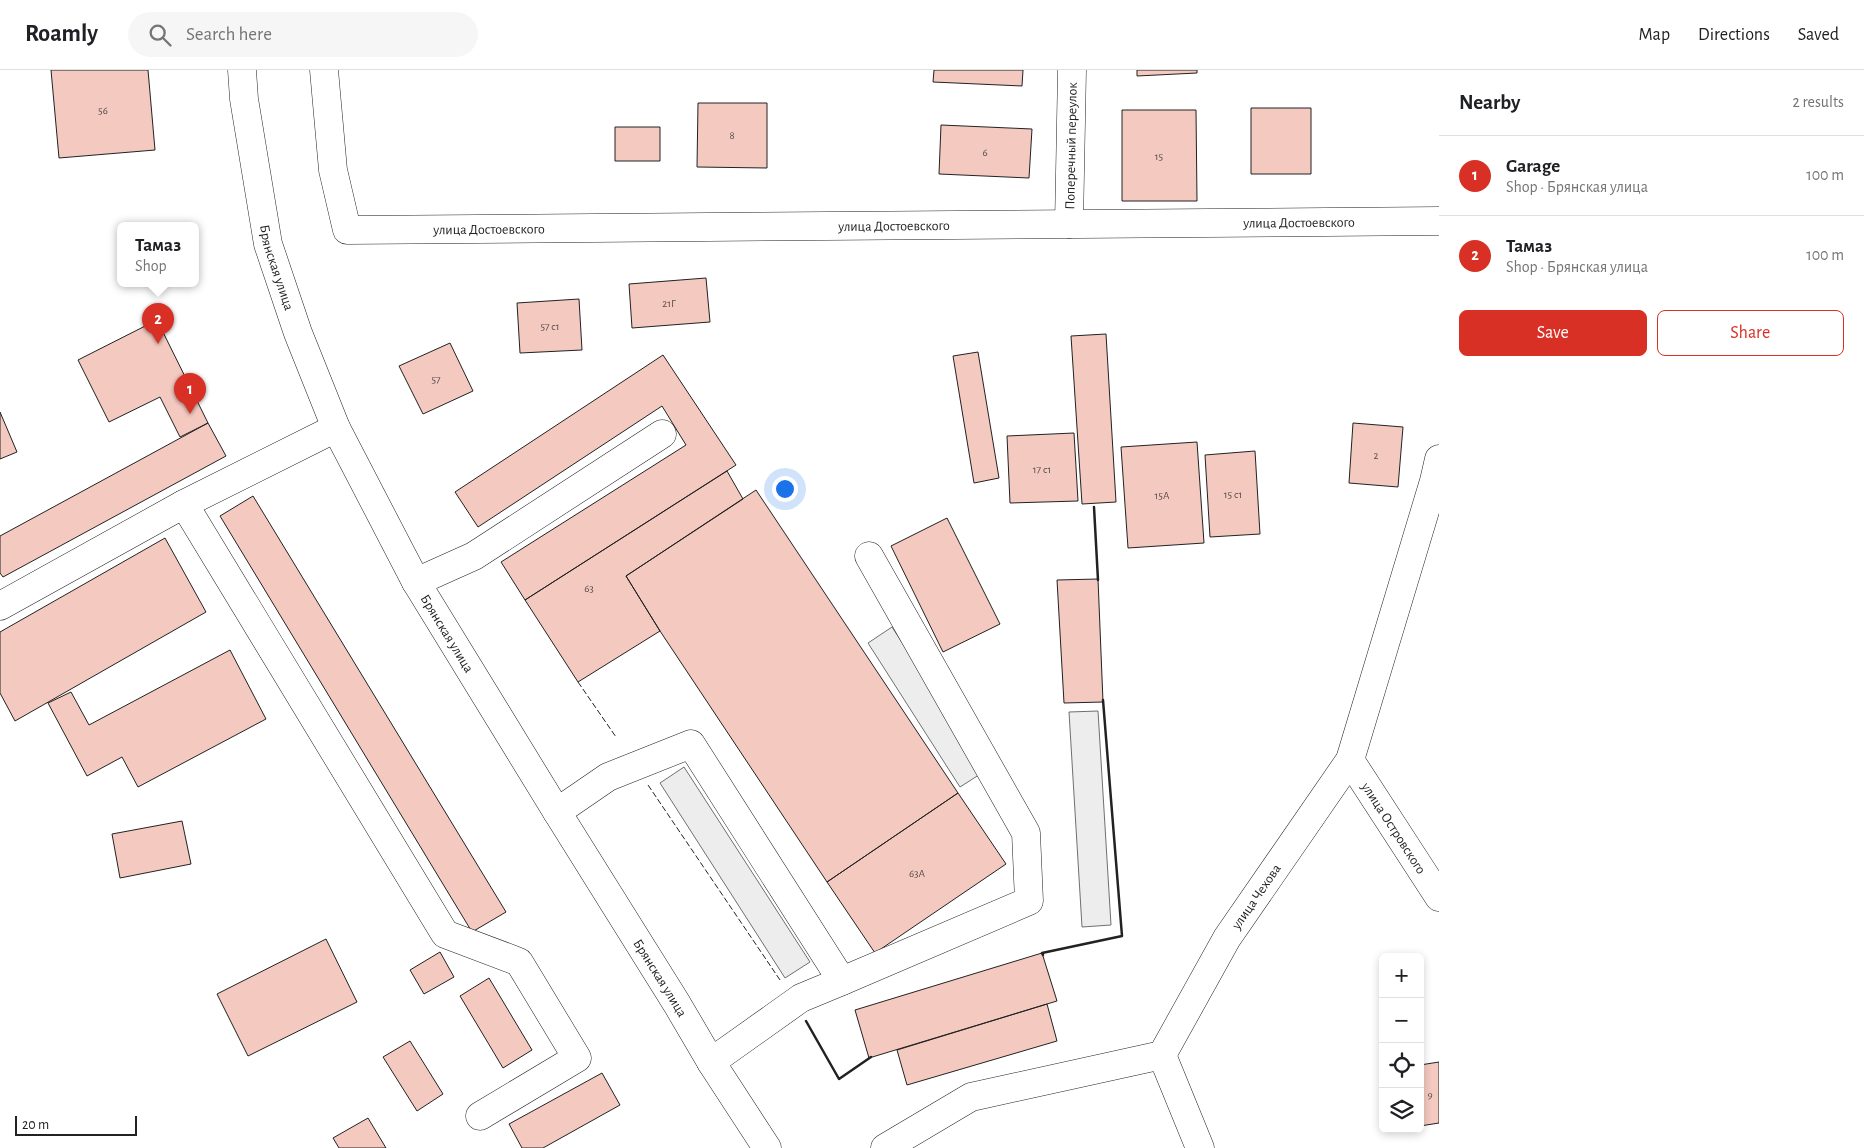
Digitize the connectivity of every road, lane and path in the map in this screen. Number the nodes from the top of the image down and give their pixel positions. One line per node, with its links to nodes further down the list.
1 (242, 70): 6 (main road, Брянская улица)
2 (324, 70): 5 (main road, улица Достоевского)
3 (1072, 70): 5 (main road, Поперечный переулок)
4 (1439, 221): 5 (main road, улица Достоевского)
5 (1069, 224)
6 (336, 428): 9 (main road); 11 (main road, Брянская улица)
7 (662, 434): 11 (main road)
8 (1439, 459): 13 (main road, улица Чехова)
9 (184, 504): 12 (main road); 19 (main road)
10 (869, 556): 16 (main road)
11 (416, 582): 14 (main road, Брянская улица)
12 (0, 606)
13 (1350, 760): 15 (main road, улица Островского); 17 (main road, улица Чехова)
14 (557, 812): 16 (main road); 18 (main road, Брянская улица)
15 (1439, 897)
16 (842, 981): 18 (main road)
17 (1162, 1055): 21 (main road); 22 (main road)
18 (711, 1062): 20 (main road, Брянская улица)
19 (480, 1116)
20 (767, 1148)
21 (885, 1148)
22 (1200, 1148)

